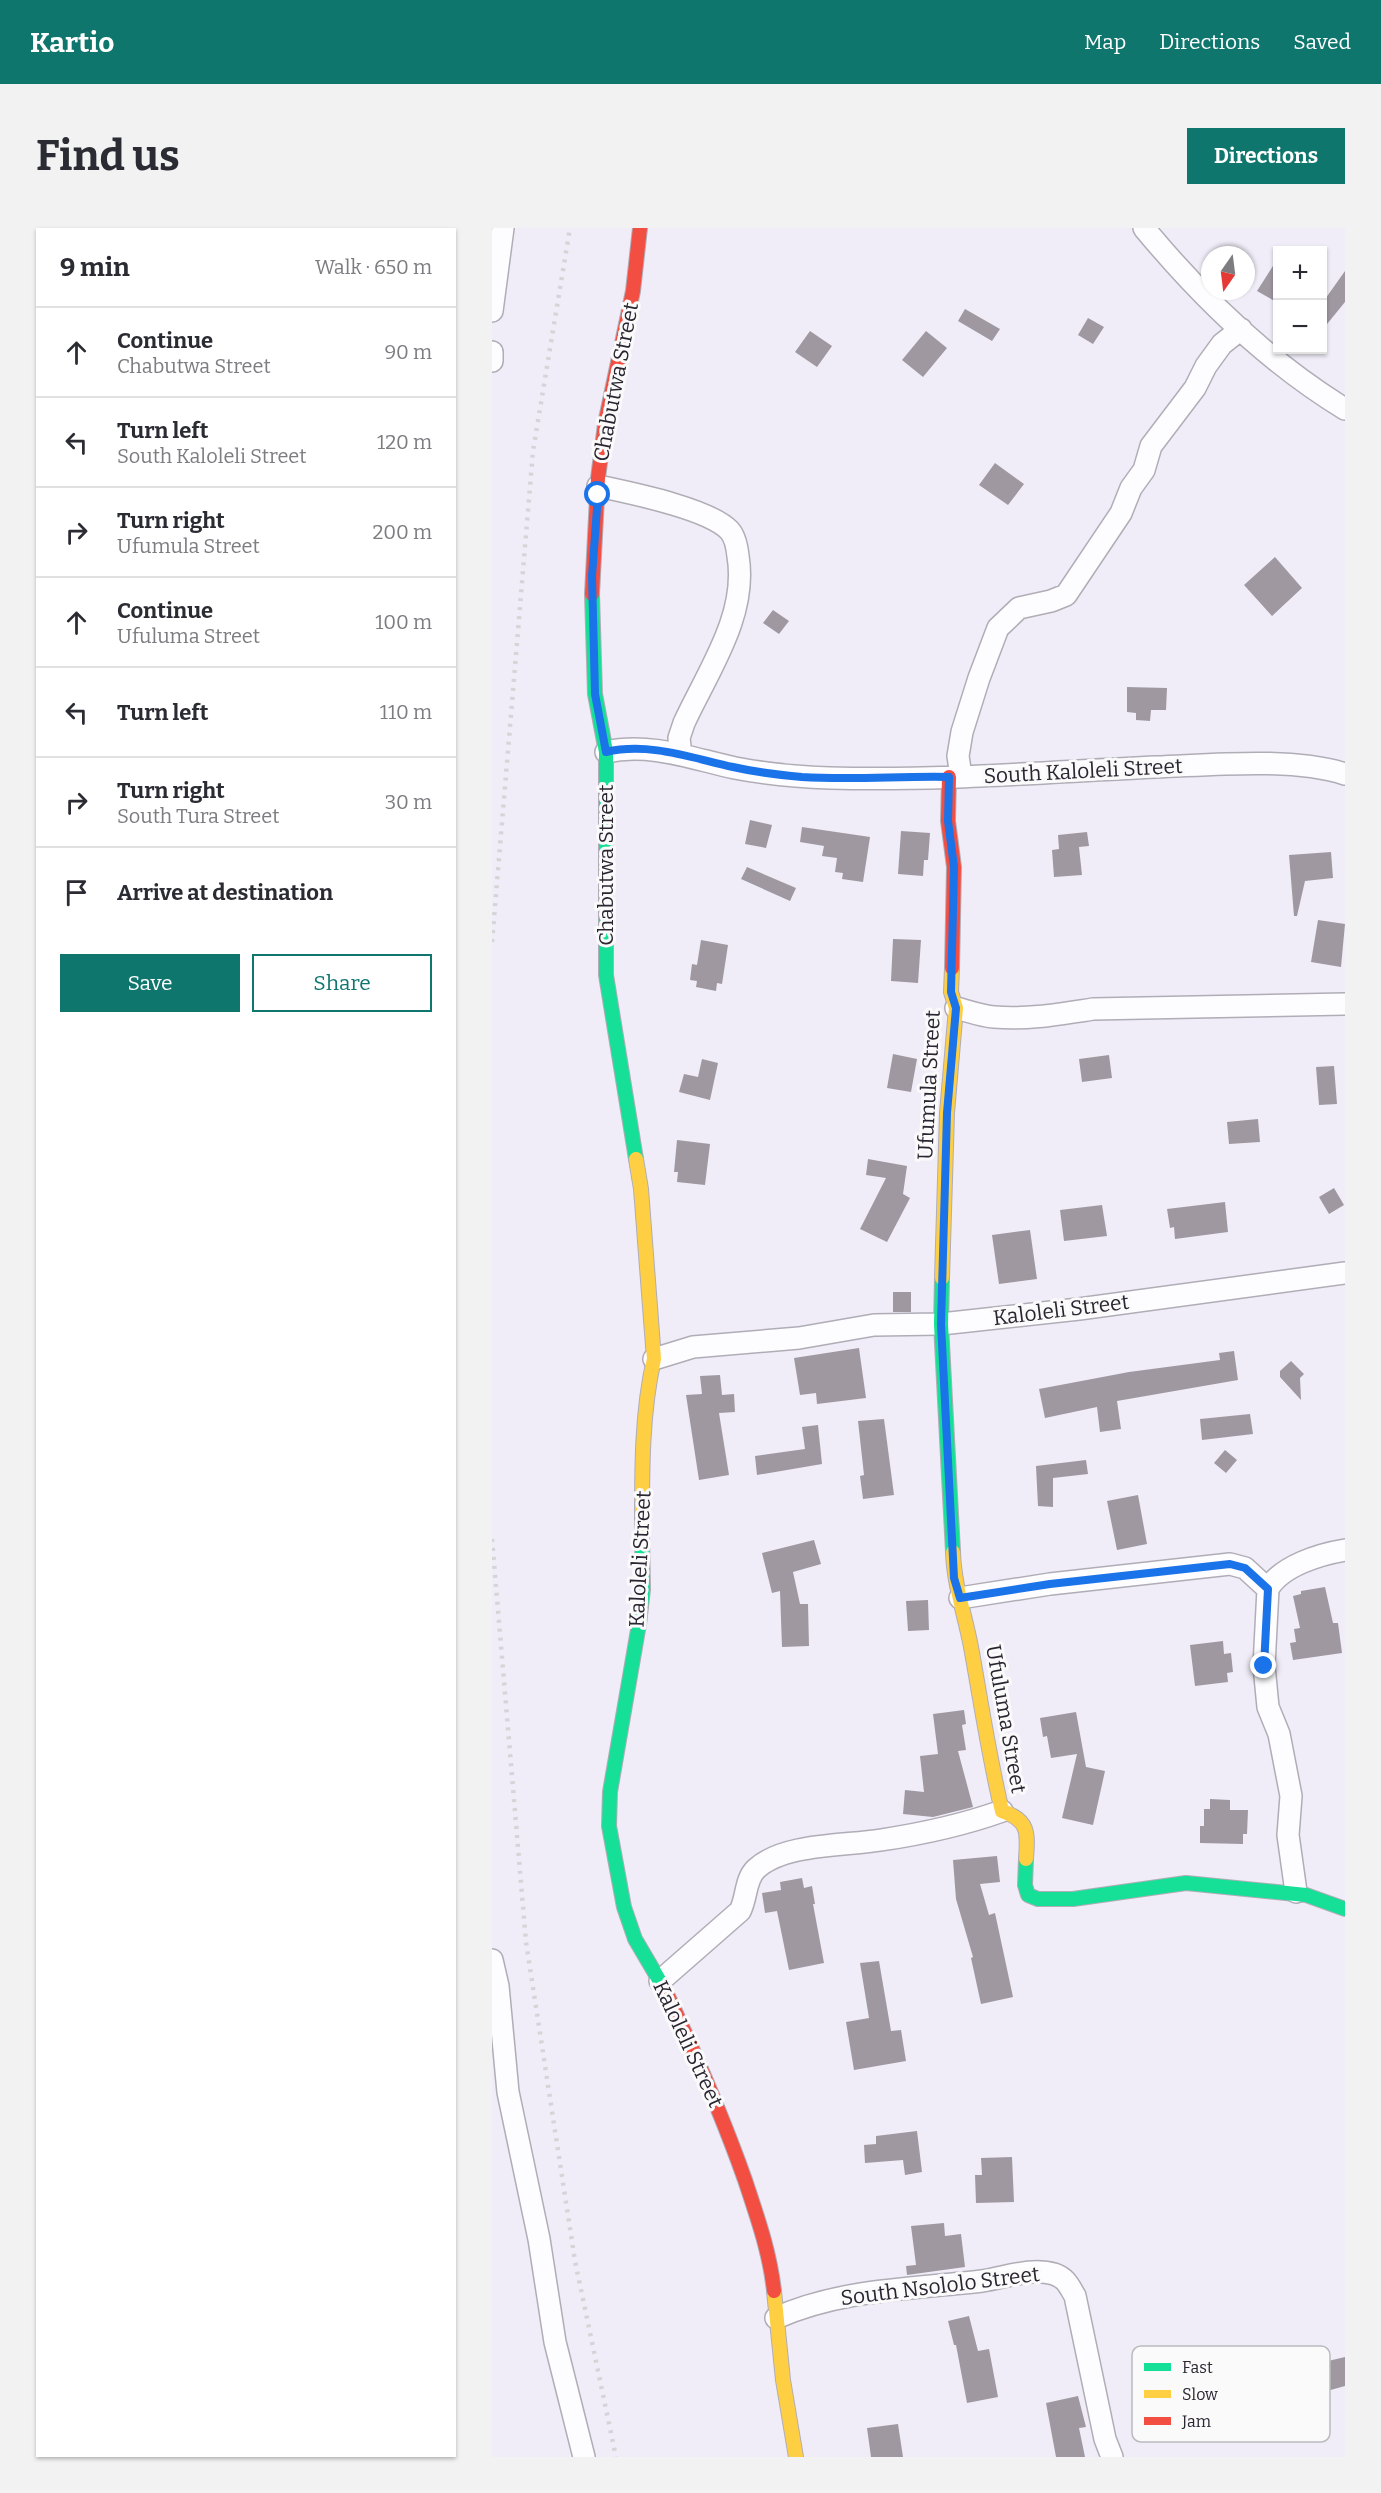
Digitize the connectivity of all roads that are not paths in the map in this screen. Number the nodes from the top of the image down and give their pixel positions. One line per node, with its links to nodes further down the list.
1 (503, 228): 4 (street)
2 (640, 228): 9 (street, Chabutwa Street)
3 (1144, 228): 5 (street)
4 (492, 311)
5 (1241, 329): 8 (street); 13 (street)
6 (492, 352): 7 (street)
7 (492, 361)
8 (1345, 409)
9 (598, 486): 10 (street, Chabutwa Street); 11 (street)
10 (606, 752): 11 (street, South Kaloleli Street); 18 (street, Chabutwa Street)
11 (681, 755): 13 (street, South Kaloleli Street)
12 (1345, 774): 13 (street, South Kaloleli Street)
13 (955, 776): 15 (street, Ufumula Street)
14 (1345, 1004): 15 (street)
15 (956, 1008): 17 (street, Ufumula Street)
16 (1342, 1271): 17 (street, Kaloleli Street)
17 (941, 1324): 18 (street, Kaloleli Street); 21 (street, Ufuluma Street)
18 (654, 1359): 26 (street, Kaloleli Street)
19 (1345, 1550): 20 (street)
20 (1268, 1589): 21 (street); 23 (street)
21 (960, 1598): 22 (street, Ufuluma Street)
22 (1002, 1811): 23 (street, Ufuluma Street); 26 (street)
23 (1296, 1892): 24 (street, Ufuluma Street)
24 (1345, 1909)
25 (492, 1960): 28 (street)
26 (660, 1981): 27 (street, Kaloleli Street)
27 (776, 2318): 29 (street, Kaloleli Street); 30 (street, South Nsololo Street)
28 (584, 2457)
29 (796, 2457)
30 (1112, 2457)

